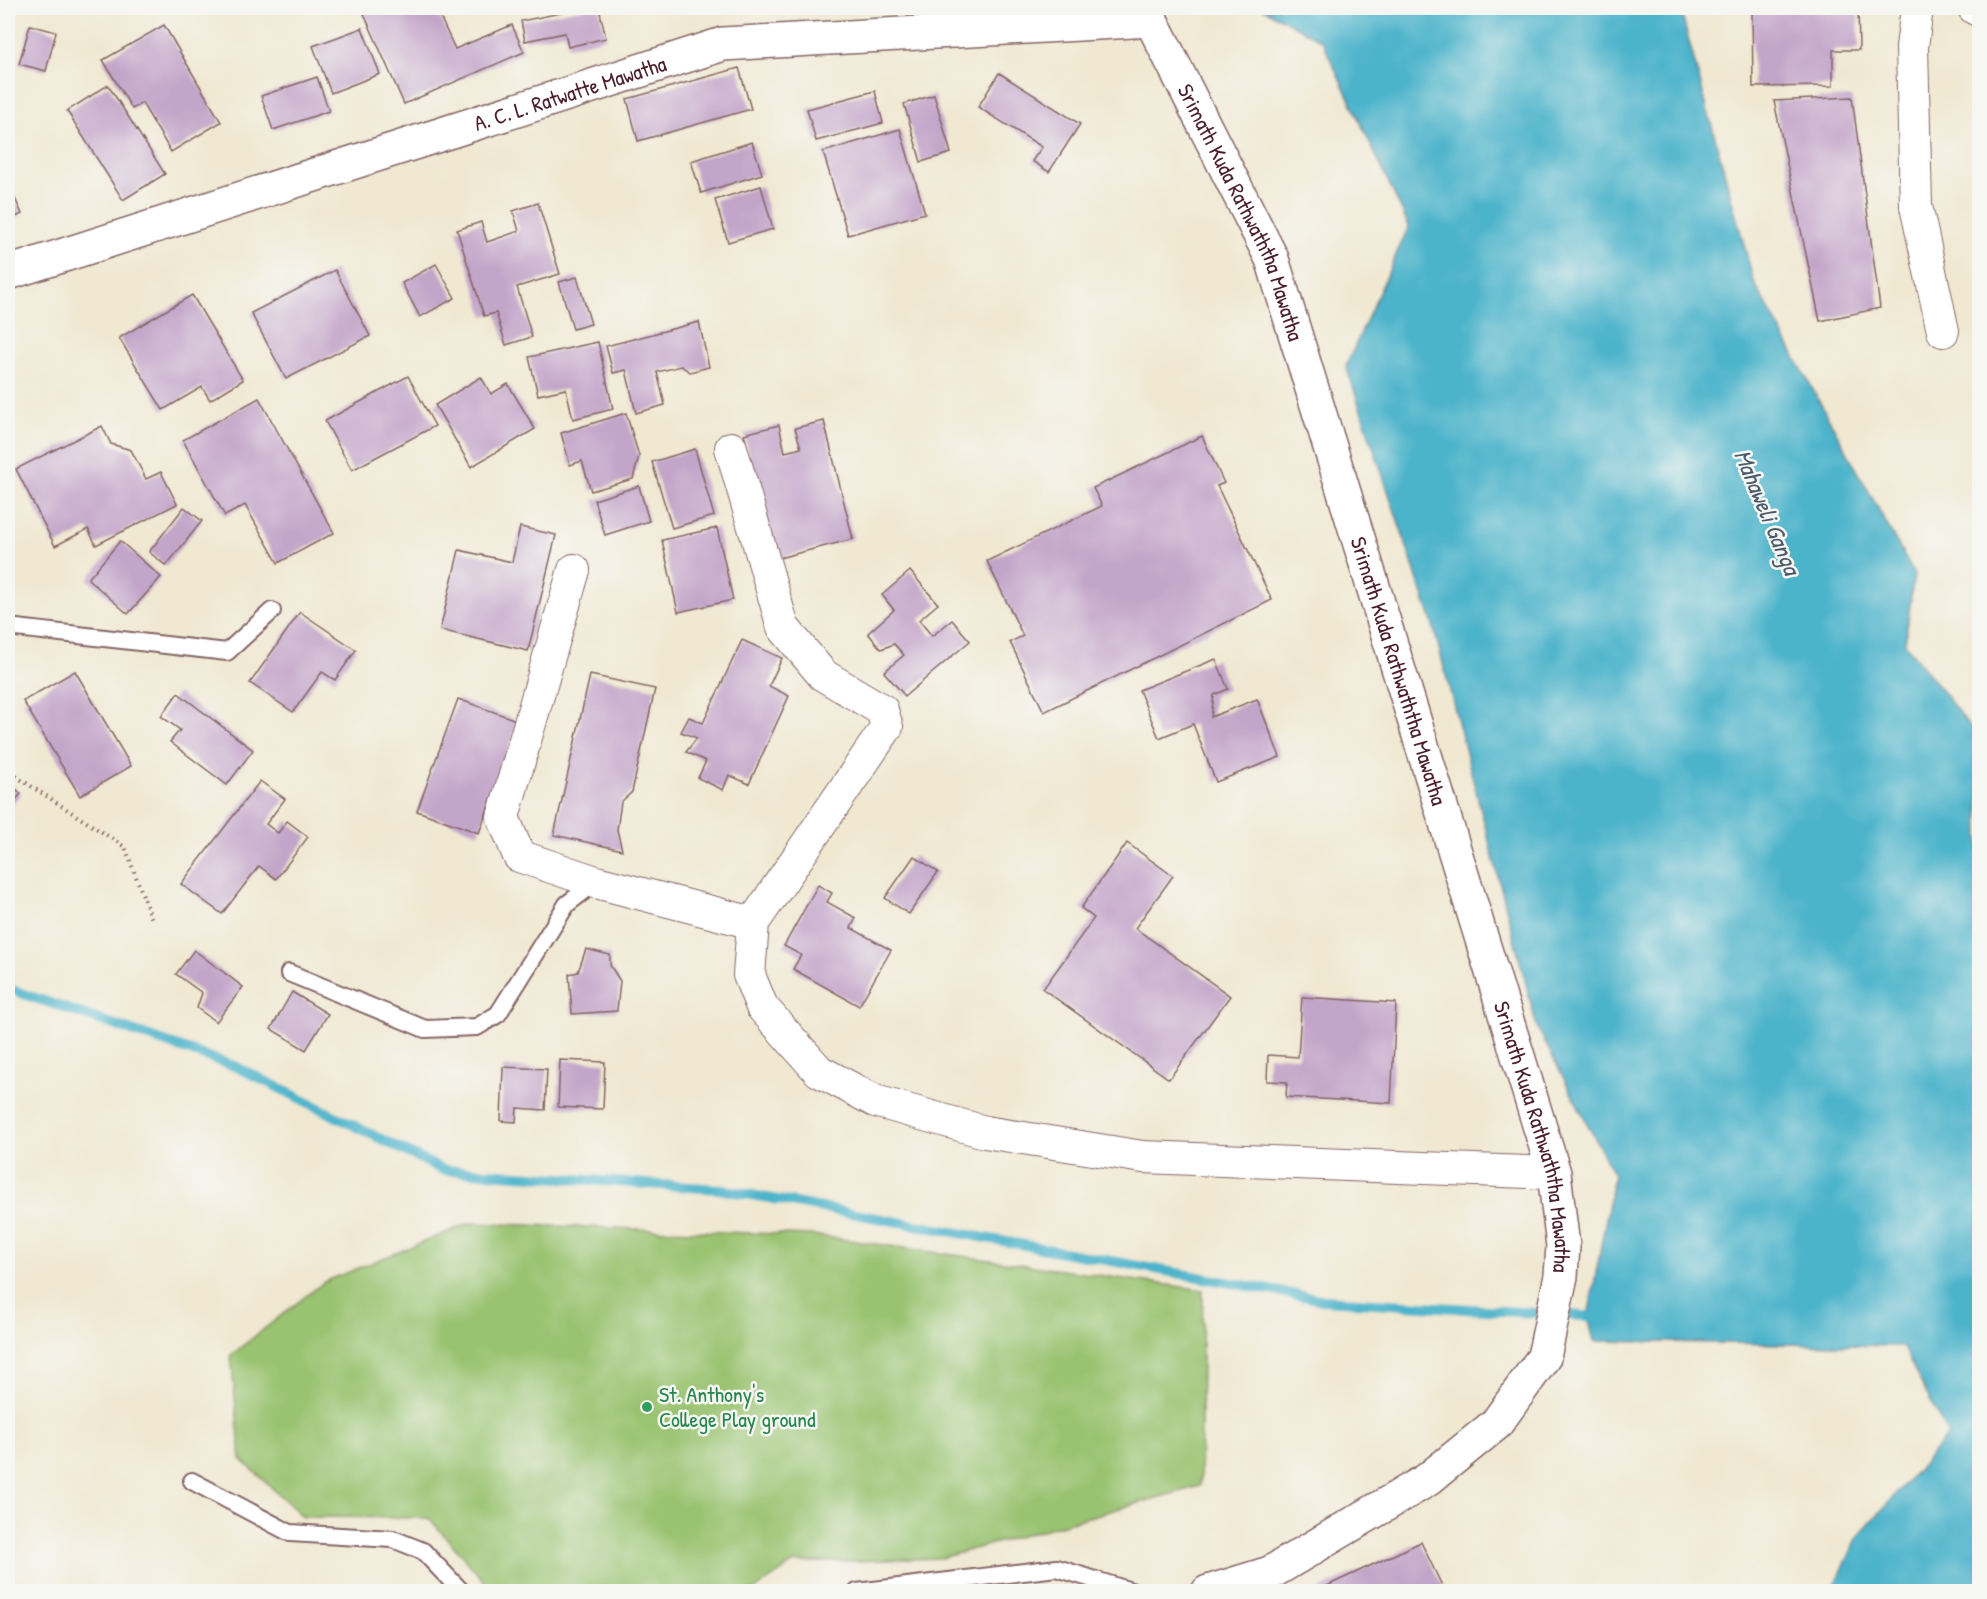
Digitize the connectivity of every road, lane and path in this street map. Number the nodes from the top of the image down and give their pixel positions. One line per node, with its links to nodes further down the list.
1 (1917, 8): 6 (street)
2 (1974, 8): 3 (street)
3 (1980, 11)
4 (1150, 14): 5 (street, A. C. L. Ratwatte Mawatha); 16 (street, Srimath Kuda Rathwaththa Mawatha)
5 (8, 273)
6 (1943, 331)
7 (731, 448): 14 (street)
8 (574, 570): 12 (street)
9 (272, 611): 10 (lane)
10 (8, 627)
11 (8, 767): 13 (path)
12 (597, 882): 14 (street); 15 (lane)
13 (152, 920)
14 (753, 923): 16 (street)
15 (289, 973)
16 (1554, 1173): 18 (street, Srimath Kuda Rathwaththa Mawatha)
17 (192, 1481): 19 (lane)
18 (1273, 1582): 22 (street)
19 (462, 1592)
20 (857, 1592): 21 (lane)
21 (1134, 1592)
22 (1208, 1592)

